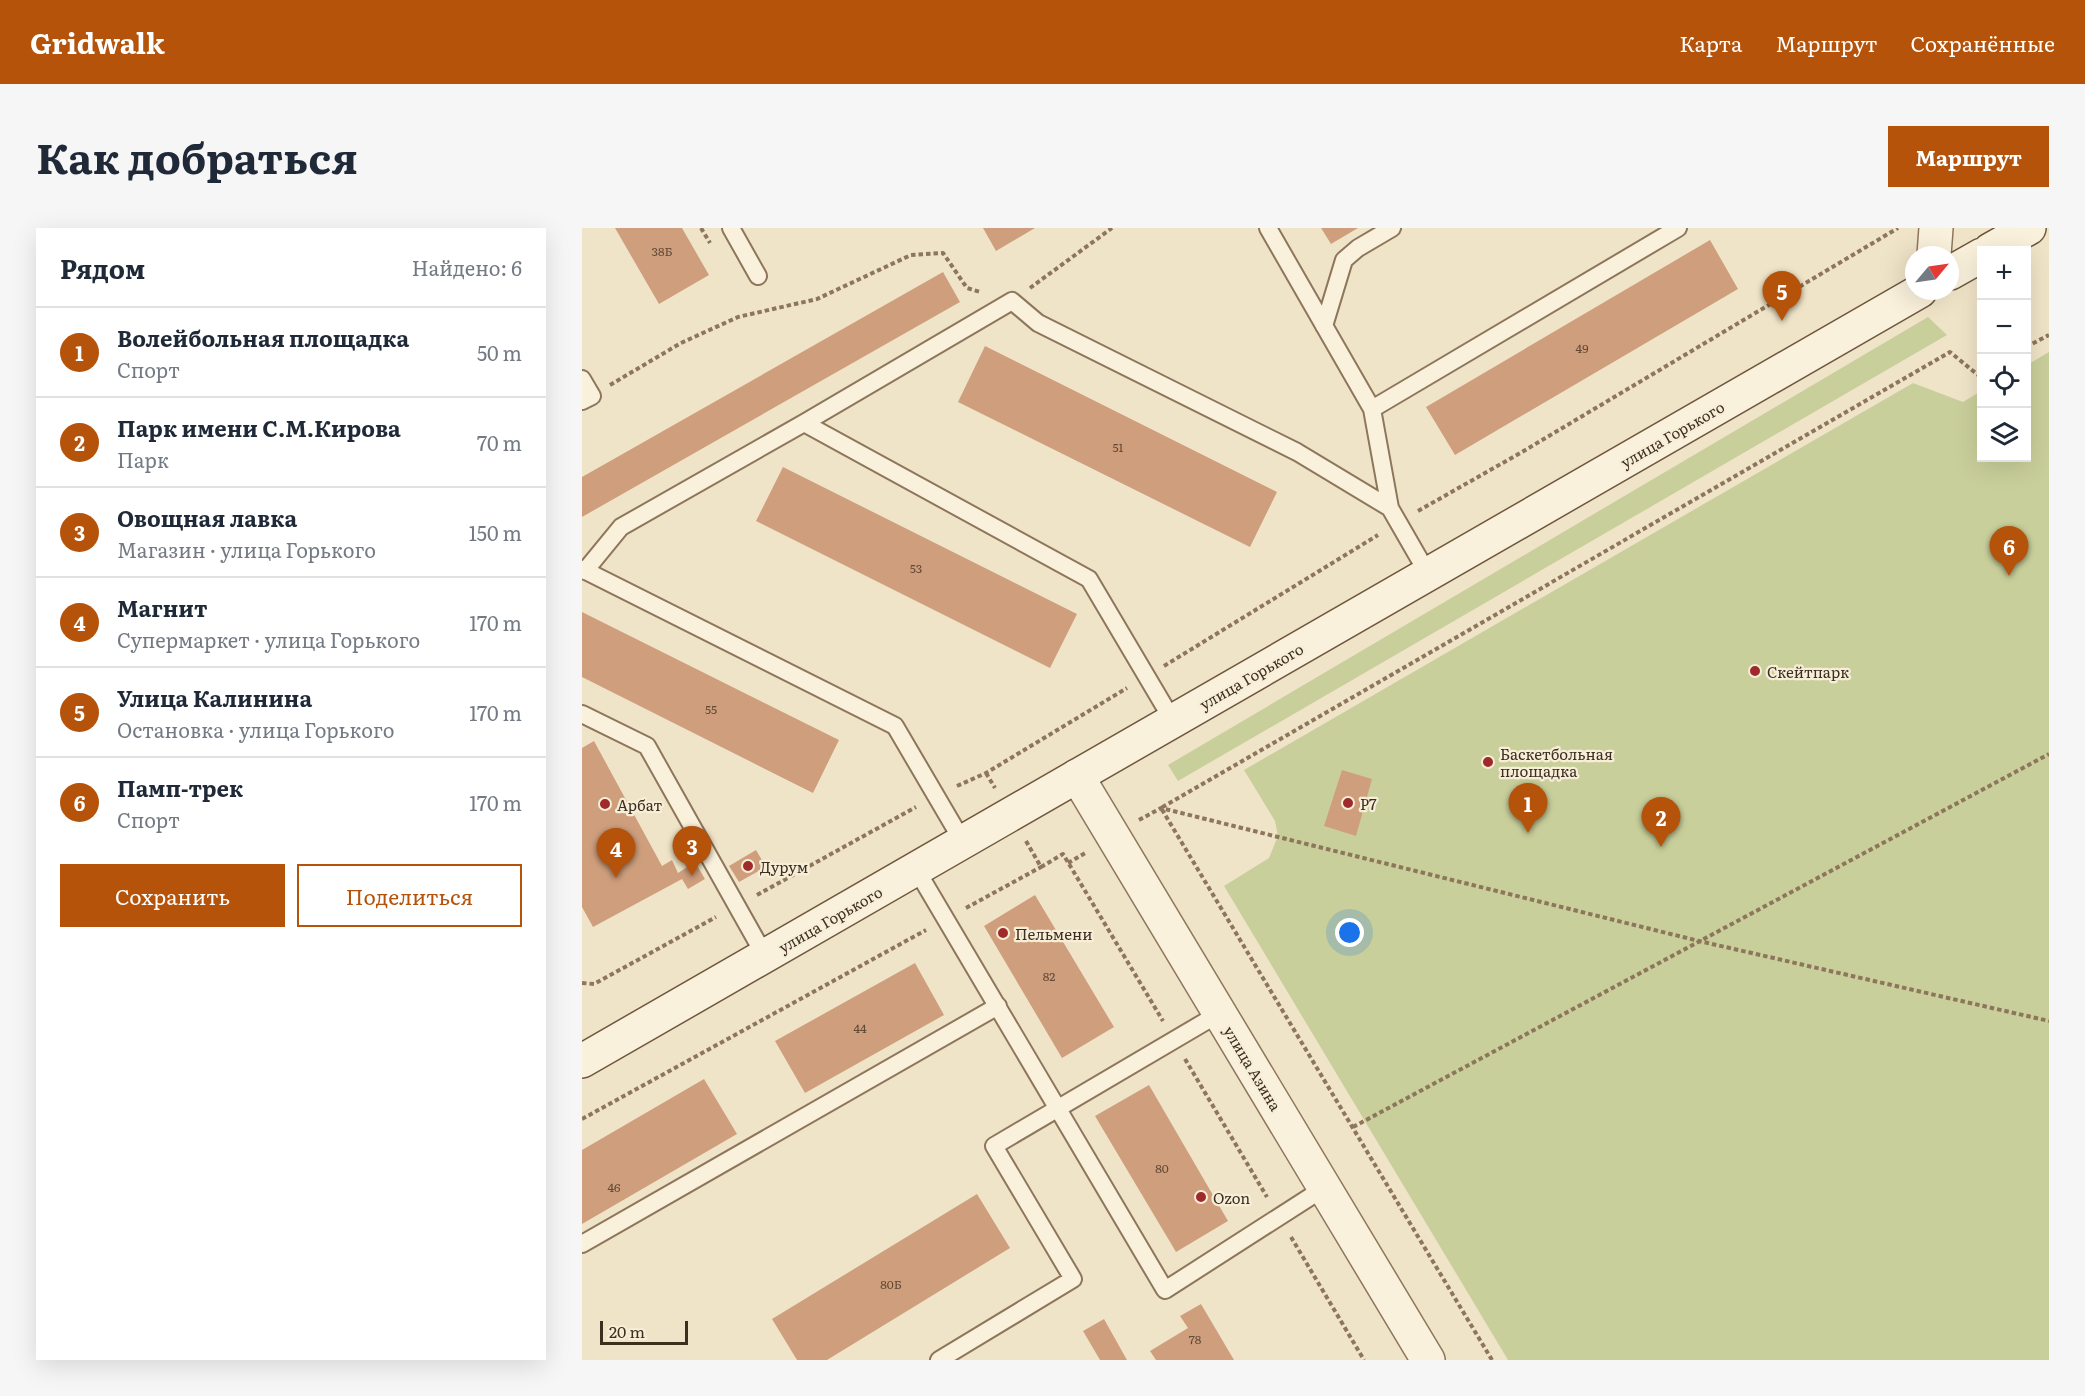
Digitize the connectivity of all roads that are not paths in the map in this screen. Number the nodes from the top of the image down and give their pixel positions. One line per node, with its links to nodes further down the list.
1 (730, 228): 11 (lane)
2 (1268, 228): 13 (lane)
3 (1392, 228): 13 (lane)
4 (1677, 228): 16 (lane)
5 (1936, 228): 7 (street)
6 (2029, 228): 8 (street)
7 (1935, 246)
8 (1997, 246)
9 (1977, 258): 10 (street)
10 (1959, 268)
11 (758, 276)
12 (1905, 300): 20 (street, улица Горького)
13 (1324, 326): 16 (lane)
14 (582, 379): 15 (lane)
15 (587, 399)
16 (1372, 409): 18 (lane)
17 (804, 423): 18 (lane); 19 (lane); 22 (lane)
18 (1394, 515): 20 (lane)
19 (583, 570): 24 (lane)
20 (1428, 574): 22 (street, улица Горького)
21 (582, 714): 26 (lane)
22 (1173, 721): 23 (street, улица Горького)
23 (1077, 776): 24 (street, улица Горького); 28 (street, улица Азина)
24 (963, 842): 25 (street, улица Горького)
25 (916, 869): 26 (street, улица Горького); 27 (lane)
26 (765, 956): 29 (street, улица Горького)
27 (998, 1006): 30 (lane); 32 (lane)
28 (1220, 1013): 30 (lane); 31 (street, улица Азина)
29 (583, 1057)
30 (1058, 1108): 31 (lane); 33 (lane)
31 (1324, 1188): 34 (street, улица Азина)
32 (582, 1244)
33 (939, 1360)
34 (1428, 1360)

